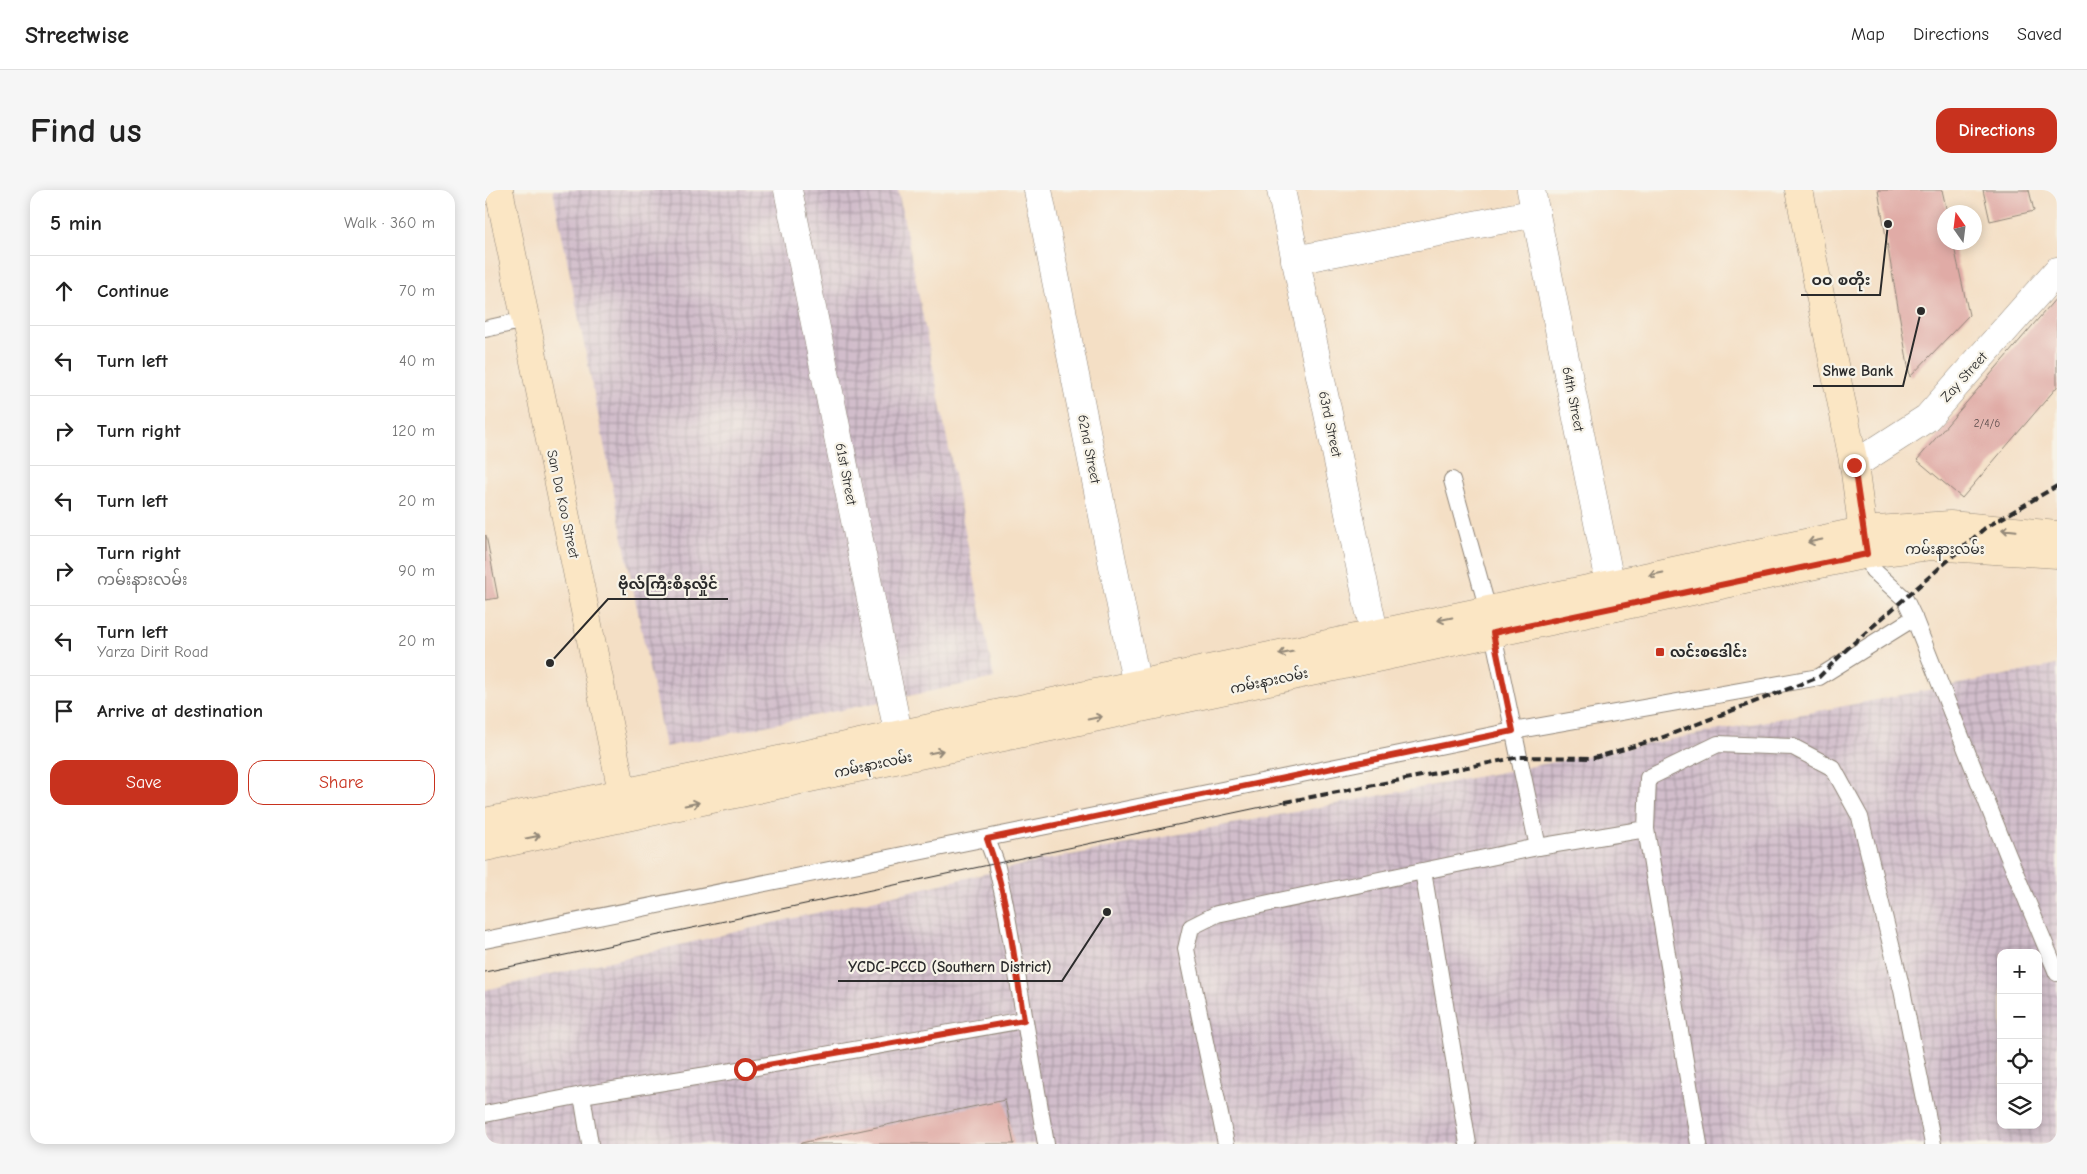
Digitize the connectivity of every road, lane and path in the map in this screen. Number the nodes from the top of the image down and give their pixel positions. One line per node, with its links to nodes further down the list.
1 (499, 190): 9 (main road, San Da Koo Street)
2 (788, 190): 22 (street, 61st Street)
3 (1038, 190): 20 (street, 62nd Street)
4 (1281, 190): 7 (street, 63rd Street)
5 (1799, 190): 11 (main road)
6 (1534, 202): 7 (street); 16 (street, 64th Street)
7 (1295, 260): 19 (street, 63rd Street)
8 (2057, 271): 11 (street, Zay Street)
9 (525, 320): 10 (lane); 23 (main road, San Da Koo Street)
10 (485, 329)
11 (1854, 465): 14 (main road)
12 (1452, 480): 18 (lane)
13 (2057, 535): 14 (main road, ကမ်းနားလမ်း, one-way to 14)
14 (1864, 542): 15 (main road, ကမ်းနားလမ်း); 16 (main road, ကမ်းနားလမ်း); 17 (lane)
15 (2057, 554)
16 (1613, 596): 18 (main road, ကမ်းနားလမ်း)
17 (1914, 618): 21 (lane); 31 (lane)
18 (1490, 622): 19 (main road, ကမ်းနားလမ်း); 21 (lane)
19 (1377, 646): 20 (main road, ကမ်းနားလမ်း)
20 (1139, 696): 22 (main road, ကမ်းနားလမ်း)
21 (1513, 731): 26 (lane); 28 (lane)
22 (901, 746): 23 (main road, ကမ်းနားလမ်း)
23 (625, 805): 24 (main road, ကမ်းနားလမ်း); 27 (main road, ကမ်းနားလမ်း, one-way to 23)
24 (485, 822)
25 (1646, 829): 28 (lane); 39 (lane); 40 (lane)
26 (987, 839): 30 (lane); 32 (lane)
27 (485, 847)
28 (1538, 847): 29 (lane)
29 (1423, 870): 37 (lane); 38 (lane)
30 (485, 940)
31 (2057, 973)
32 (1024, 1020): 33 (lane); 36 (lane)
33 (582, 1095): 34 (lane); 35 (lane)
34 (485, 1114)
35 (590, 1144)
36 (1046, 1144)
37 (1227, 1144)
38 (1468, 1144)
39 (1699, 1144)
40 (1933, 1144)

